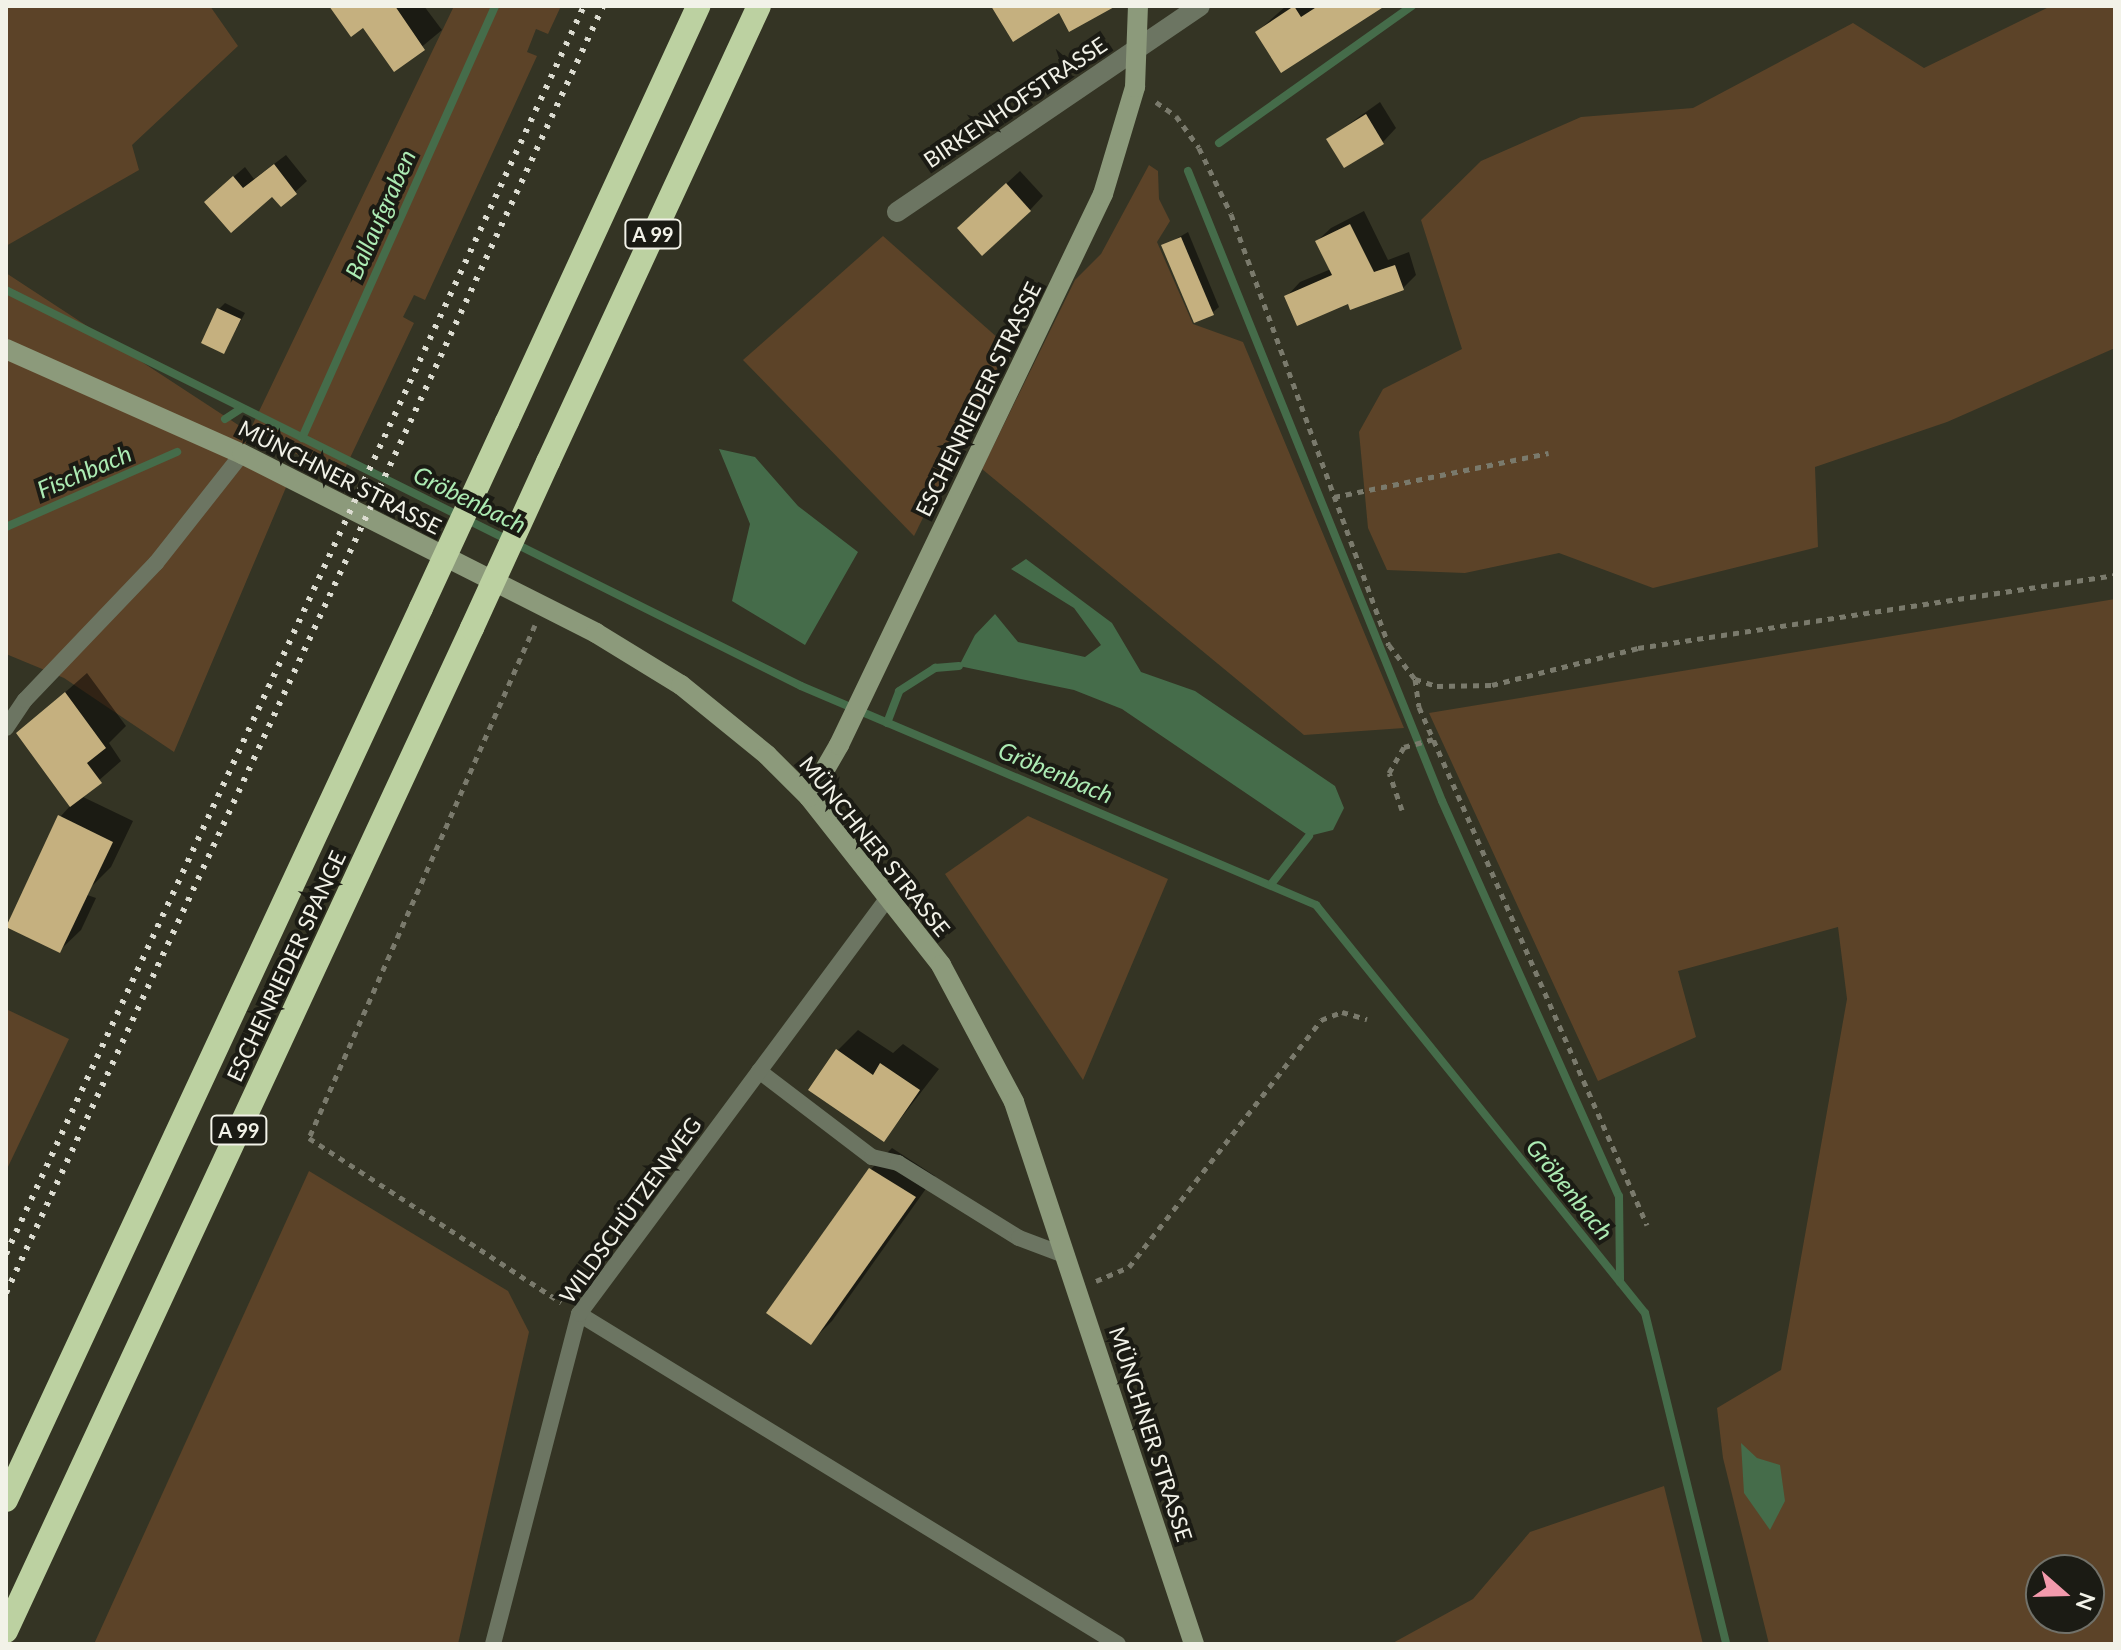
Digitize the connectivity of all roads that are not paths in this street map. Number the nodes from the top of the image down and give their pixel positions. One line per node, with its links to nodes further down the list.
1 (698, 6): 15 (highway, ESCHENRIEDER SPANGE / A 99, bridge)
2 (759, 6): 16 (highway, ESCHENRIEDER SPANGE / A 99, bridge)
3 (1138, 6): 5 (street, ESCHENRIEDER STRASSE)
4 (1200, 6): 5 (street, BIRKENHOFSTRASSE)
5 (1141, 46): 6 (street, BIRKENHOFSTRASSE); 10 (street, ESCHENRIEDER STRASSE)
6 (897, 212)
7 (6, 349): 8 (street, MÜNCHNER STRASSE)
8 (242, 454): 9 (lane); 10 (street, MÜNCHNER STRASSE)
9 (6, 728)
10 (809, 797): 11 (street, MÜNCHNER STRASSE)
11 (890, 895): 12 (lane, WILDSCHÜTZENWEG); 13 (street, MÜNCHNER STRASSE)
12 (759, 1071): 13 (lane); 14 (lane, WILDSCHÜTZENWEG)
13 (1067, 1256): 19 (street, MÜNCHNER STRASSE)
14 (579, 1314): 17 (lane, WILDSCHÜTZENWEG); 18 (lane)
15 (6, 1500)
16 (6, 1631)
17 (493, 1644)
18 (1118, 1644)
19 (1194, 1644)

